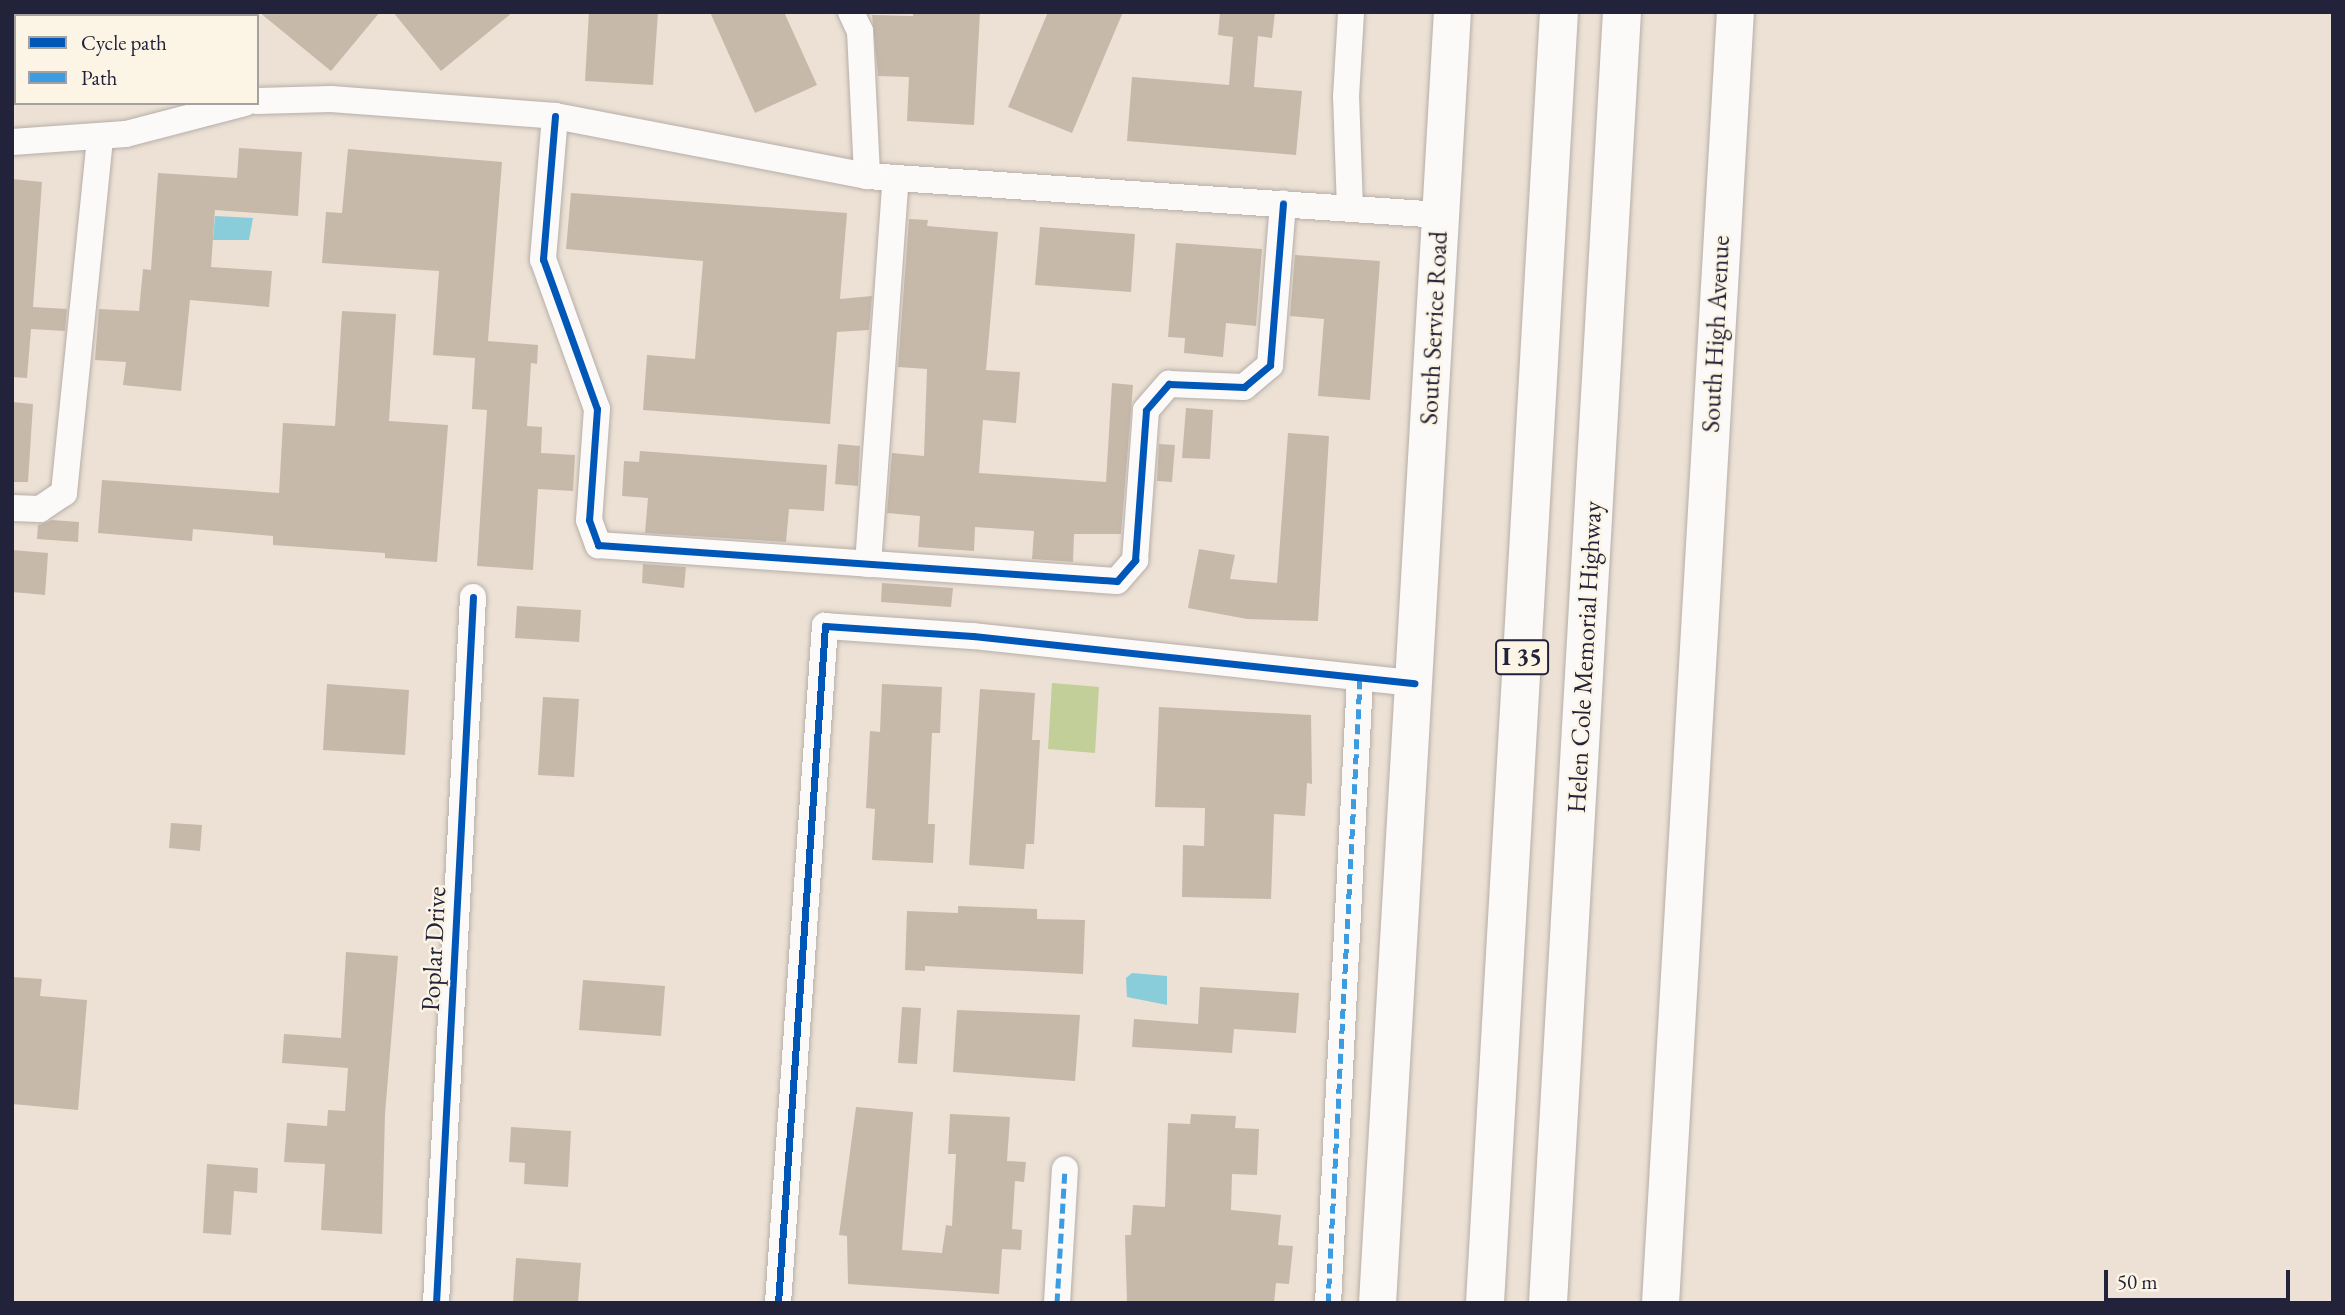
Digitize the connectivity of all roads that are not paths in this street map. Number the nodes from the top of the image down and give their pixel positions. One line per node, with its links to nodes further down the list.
1 (851, 12): 12 (street)
2 (1351, 12): 15 (street)
3 (1452, 12): 16 (main road, South Service Road)
4 (1559, 12): 28 (highway, I 35)
5 (1622, 12): 29 (highway, Helen Cole Memorial Highway / I 35)
6 (1735, 12): 30 (main road, South High Avenue)
7 (259, 101): 9 (street)
8 (237, 105): 10 (street)
9 (555, 116): 12 (street); 18 (street)
10 (100, 138): 11 (street); 17 (street)
11 (12, 142)
12 (867, 176): 13 (street)
13 (897, 178): 14 (street); 18 (street)
14 (1283, 204): 15 (street); 18 (street)
15 (1350, 209): 16 (street)
16 (1440, 215): 21 (main road, South Service Road)
17 (12, 508)
18 (869, 564)
19 (473, 597): 23 (street, Poplar Drive)
20 (1360, 678): 21 (street); 24 (street); 26 (street)
21 (1415, 683): 27 (main road, South Service Road)
22 (1065, 1169): 25 (street)
23 (436, 1303)
24 (778, 1303)
25 (1058, 1303)
26 (1328, 1303)
27 (1377, 1303)
28 (1485, 1303)
29 (1548, 1303)
30 (1660, 1303)

